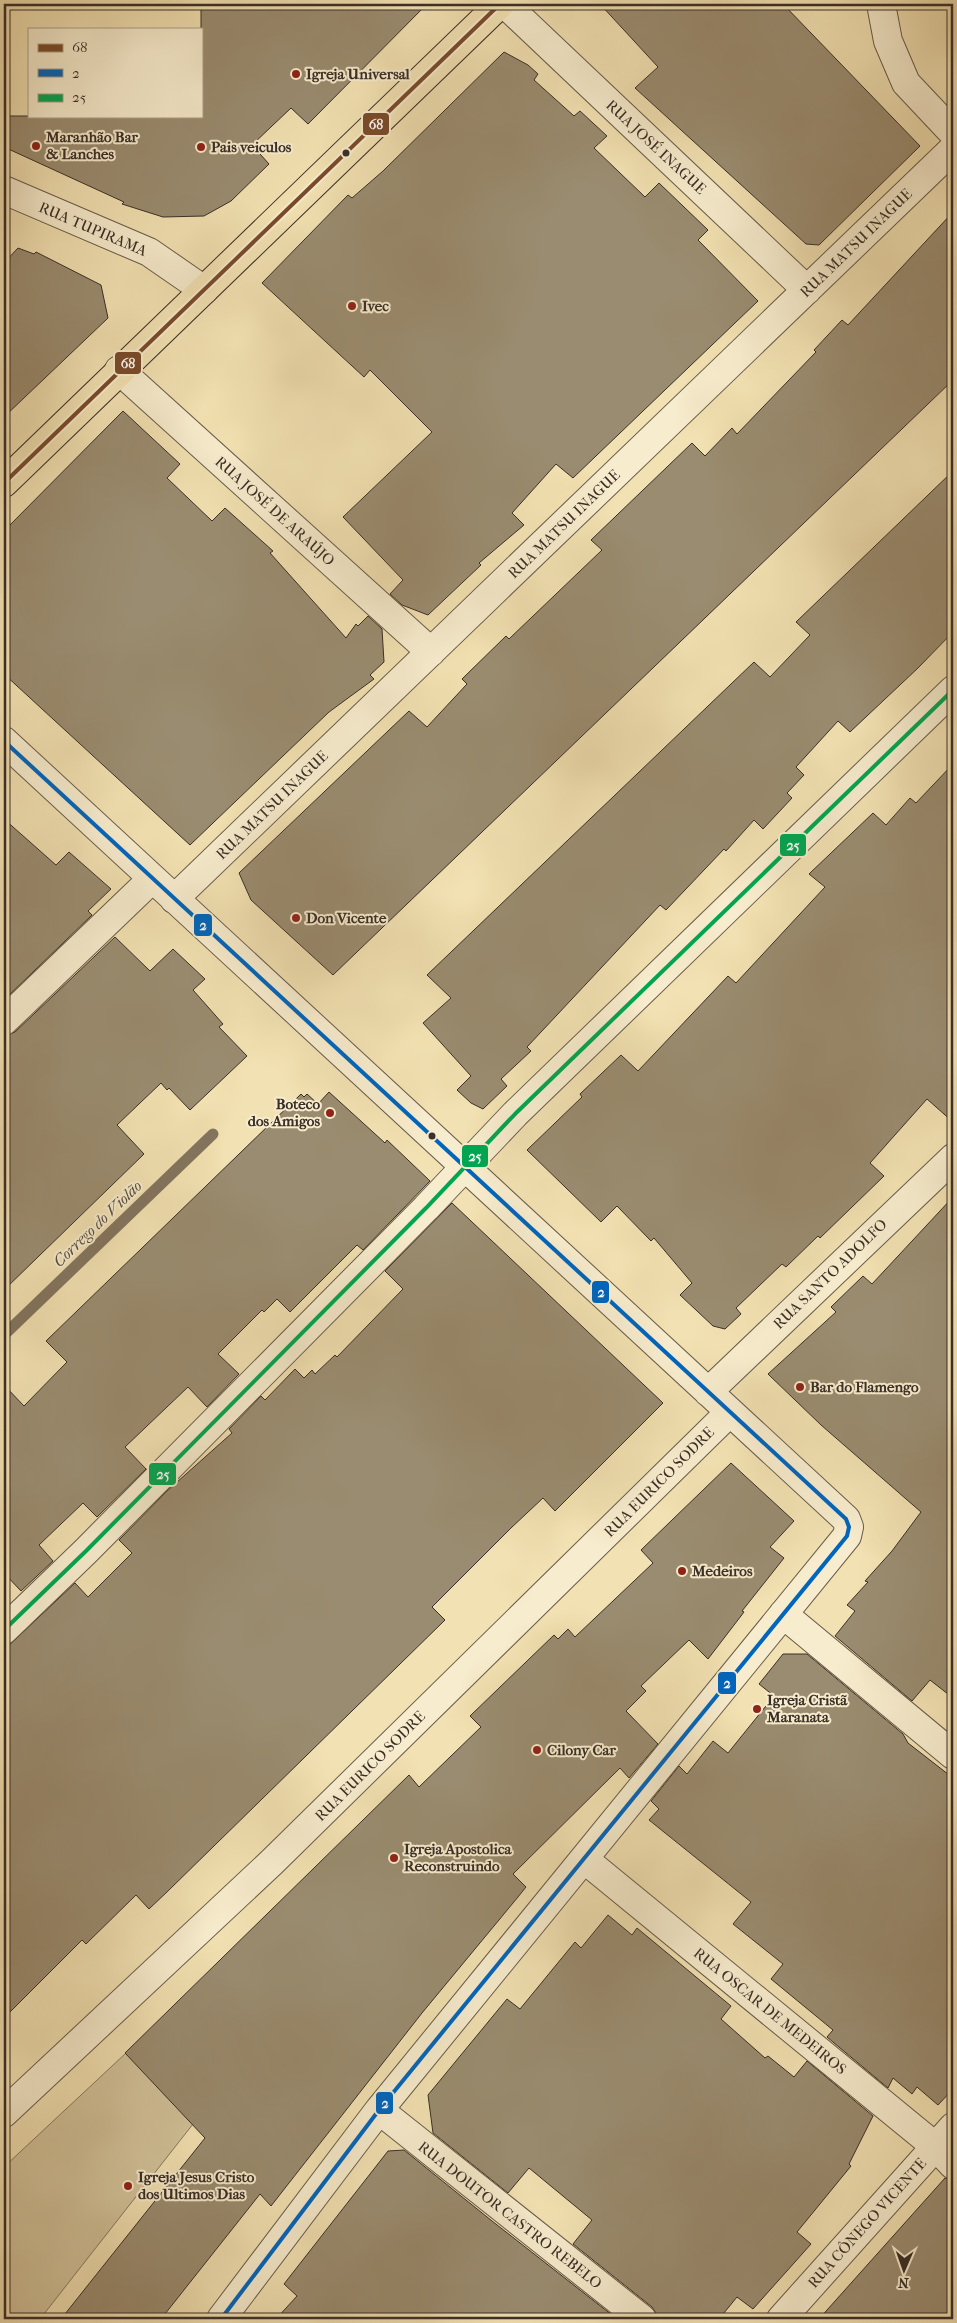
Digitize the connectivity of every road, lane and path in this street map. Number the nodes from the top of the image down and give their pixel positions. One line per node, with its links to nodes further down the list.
1 (500, 4): 7 (main road)
2 (505, 4): 8 (street, RUA JOSÉ INAGUE)
3 (881, 4): 4 (street)
4 (953, 133)
5 (953, 149): 8 (street, RUA MATSU INAGUE)
6 (4, 190): 7 (street, RUA TUPIRAMA)
7 (204, 290): 9 (main road)
8 (807, 290): 11 (street, RUA MATSU INAGUE)
9 (120, 370): 10 (main road); 11 (street, RUA JOSÉ DE ARAÚJO)
10 (4, 483)
11 (431, 652): 15 (street, RUA MATSU INAGUE)
12 (953, 690): 18 (street)
13 (4, 741): 14 (street)
14 (152, 879): 15 (street); 16 (street)
15 (174, 899): 18 (street)
16 (4, 1022)
17 (953, 1158): 19 (street, RUA SANTO ADOLFO)
18 (465, 1167): 19 (street); 22 (street)
19 (708, 1392): 20 (street)
20 (730, 1412): 21 (street); 26 (street, RUA EURICO SODRE)
21 (783, 1614): 23 (street); 24 (street)
22 (4, 1630)
23 (953, 1755)
24 (584, 1859): 25 (street); 27 (street, RUA OSCAR DE MEDEIROS)
25 (379, 2110): 28 (street); 29 (street, RUA DOUTOR CASTRO REBELO)
26 (4, 2113)
27 (947, 2146): 30 (street, RUA CÔNEGO VICENTE)
28 (221, 2319)
29 (642, 2319)
30 (781, 2319)

